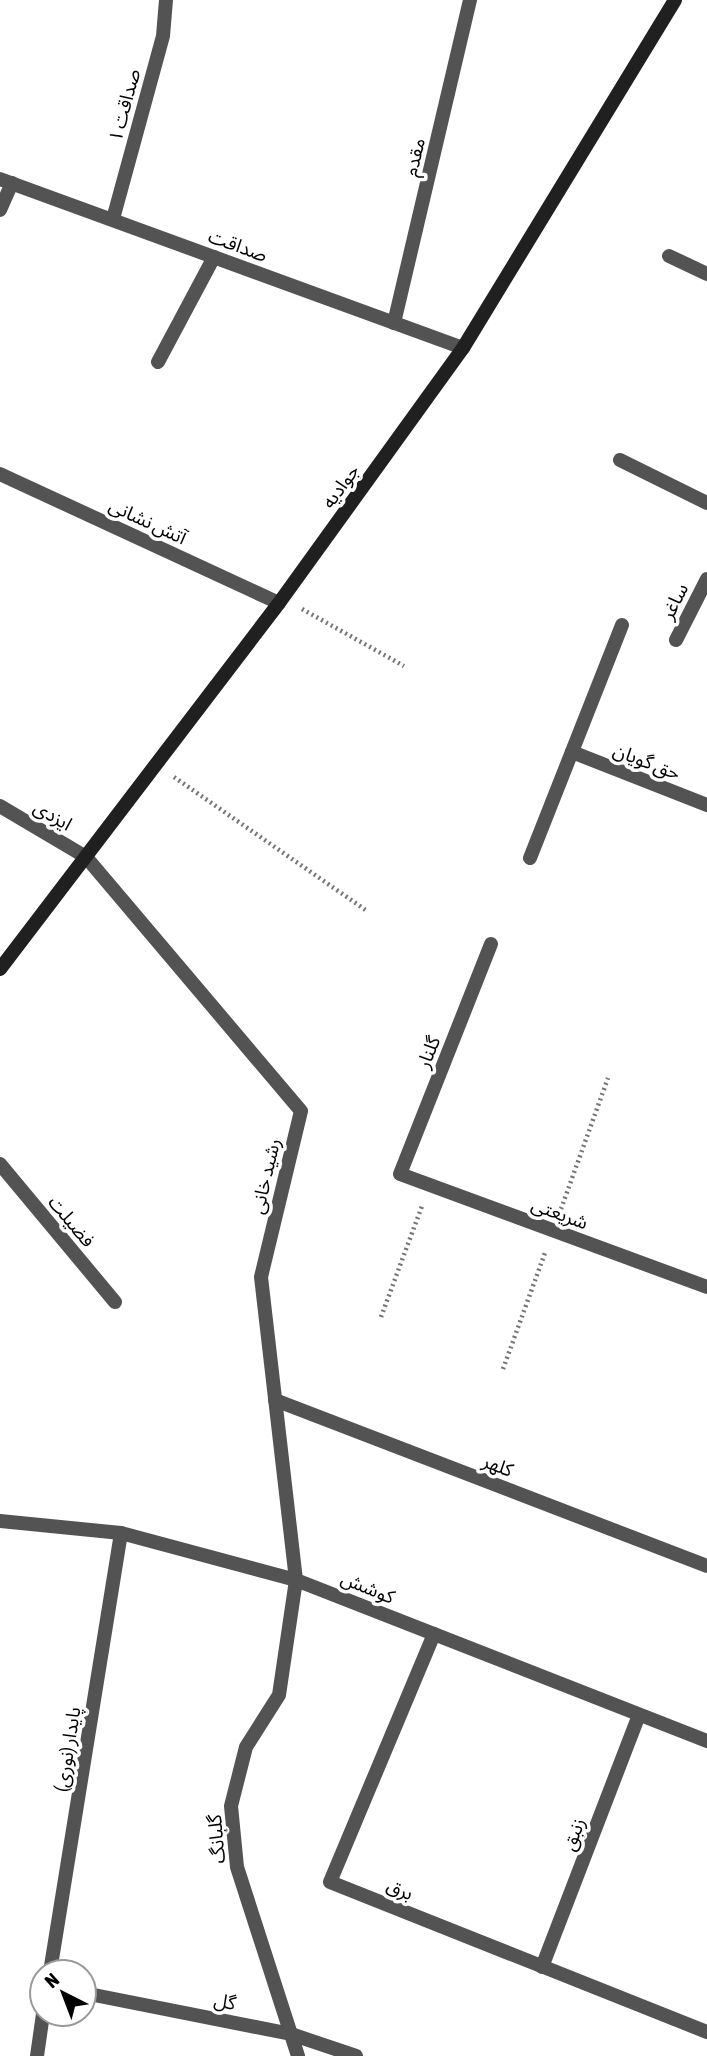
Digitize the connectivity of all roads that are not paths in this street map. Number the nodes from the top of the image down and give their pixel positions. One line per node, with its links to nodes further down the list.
1 (166, 0): 6 (street, صداقت ۱)
2 (470, 0): 10 (street, مقدم)
3 (675, 0): 11 (main road, جوادیه)
4 (6, 181): 5 (street); 6 (street, صداقت)
5 (0, 210)
6 (113, 219): 8 (street, صداقت)
7 (669, 256): 9 (street)
8 (214, 257): 10 (street, صداقت); 12 (street)
9 (707, 274)
10 (394, 323): 11 (street, صداقت)
11 (463, 348): 17 (main road, جوادیه)
12 (158, 362)
13 (620, 460): 15 (street)
14 (0, 474): 17 (street, آتش نشانی)
15 (707, 503)
16 (707, 579): 19 (street, ساغر)
17 (281, 601): 23 (main road, جوادیه)
18 (622, 625): 20 (street)
19 (676, 640)
20 (572, 752): 21 (street, حق گویان); 24 (street)
21 (707, 805)
22 (0, 806): 23 (street, ایزدی)
23 (86, 856): 26 (main road, جوادیه); 31 (street, رشید خانی)
24 (530, 858)
25 (491, 944): 28 (street, گلنار)
26 (0, 969)
27 (0, 1164): 30 (street, فضیلت)
28 (400, 1174): 29 (street, شریعتی)
29 (707, 1287)
30 (116, 1302)
31 (275, 1400): 34 (street, کلهر); 35 (street, رشید خانی)
32 (0, 1521): 33 (street, کوشش)
33 (121, 1533): 35 (street, کوشش); 39 (street, پایدار (نوری))
34 (707, 1566)
35 (296, 1580): 36 (street, کوشش); 44 (street, گلبانگ)
36 (434, 1634): 37 (street, کوشش); 40 (street, برق)
37 (639, 1714): 38 (street, کوشش); 40 (street, زنبق)
38 (707, 1741)
39 (52, 1958)
40 (542, 1966): 43 (street, برق)
41 (98, 1996): 44 (street, گل)
42 (41, 2028): 45 (street)
43 (707, 2032)
44 (291, 2034): 46 (street, گلبانگ); 47 (street, گل)
45 (37, 2056)
46 (298, 2056)
47 (356, 2056)

